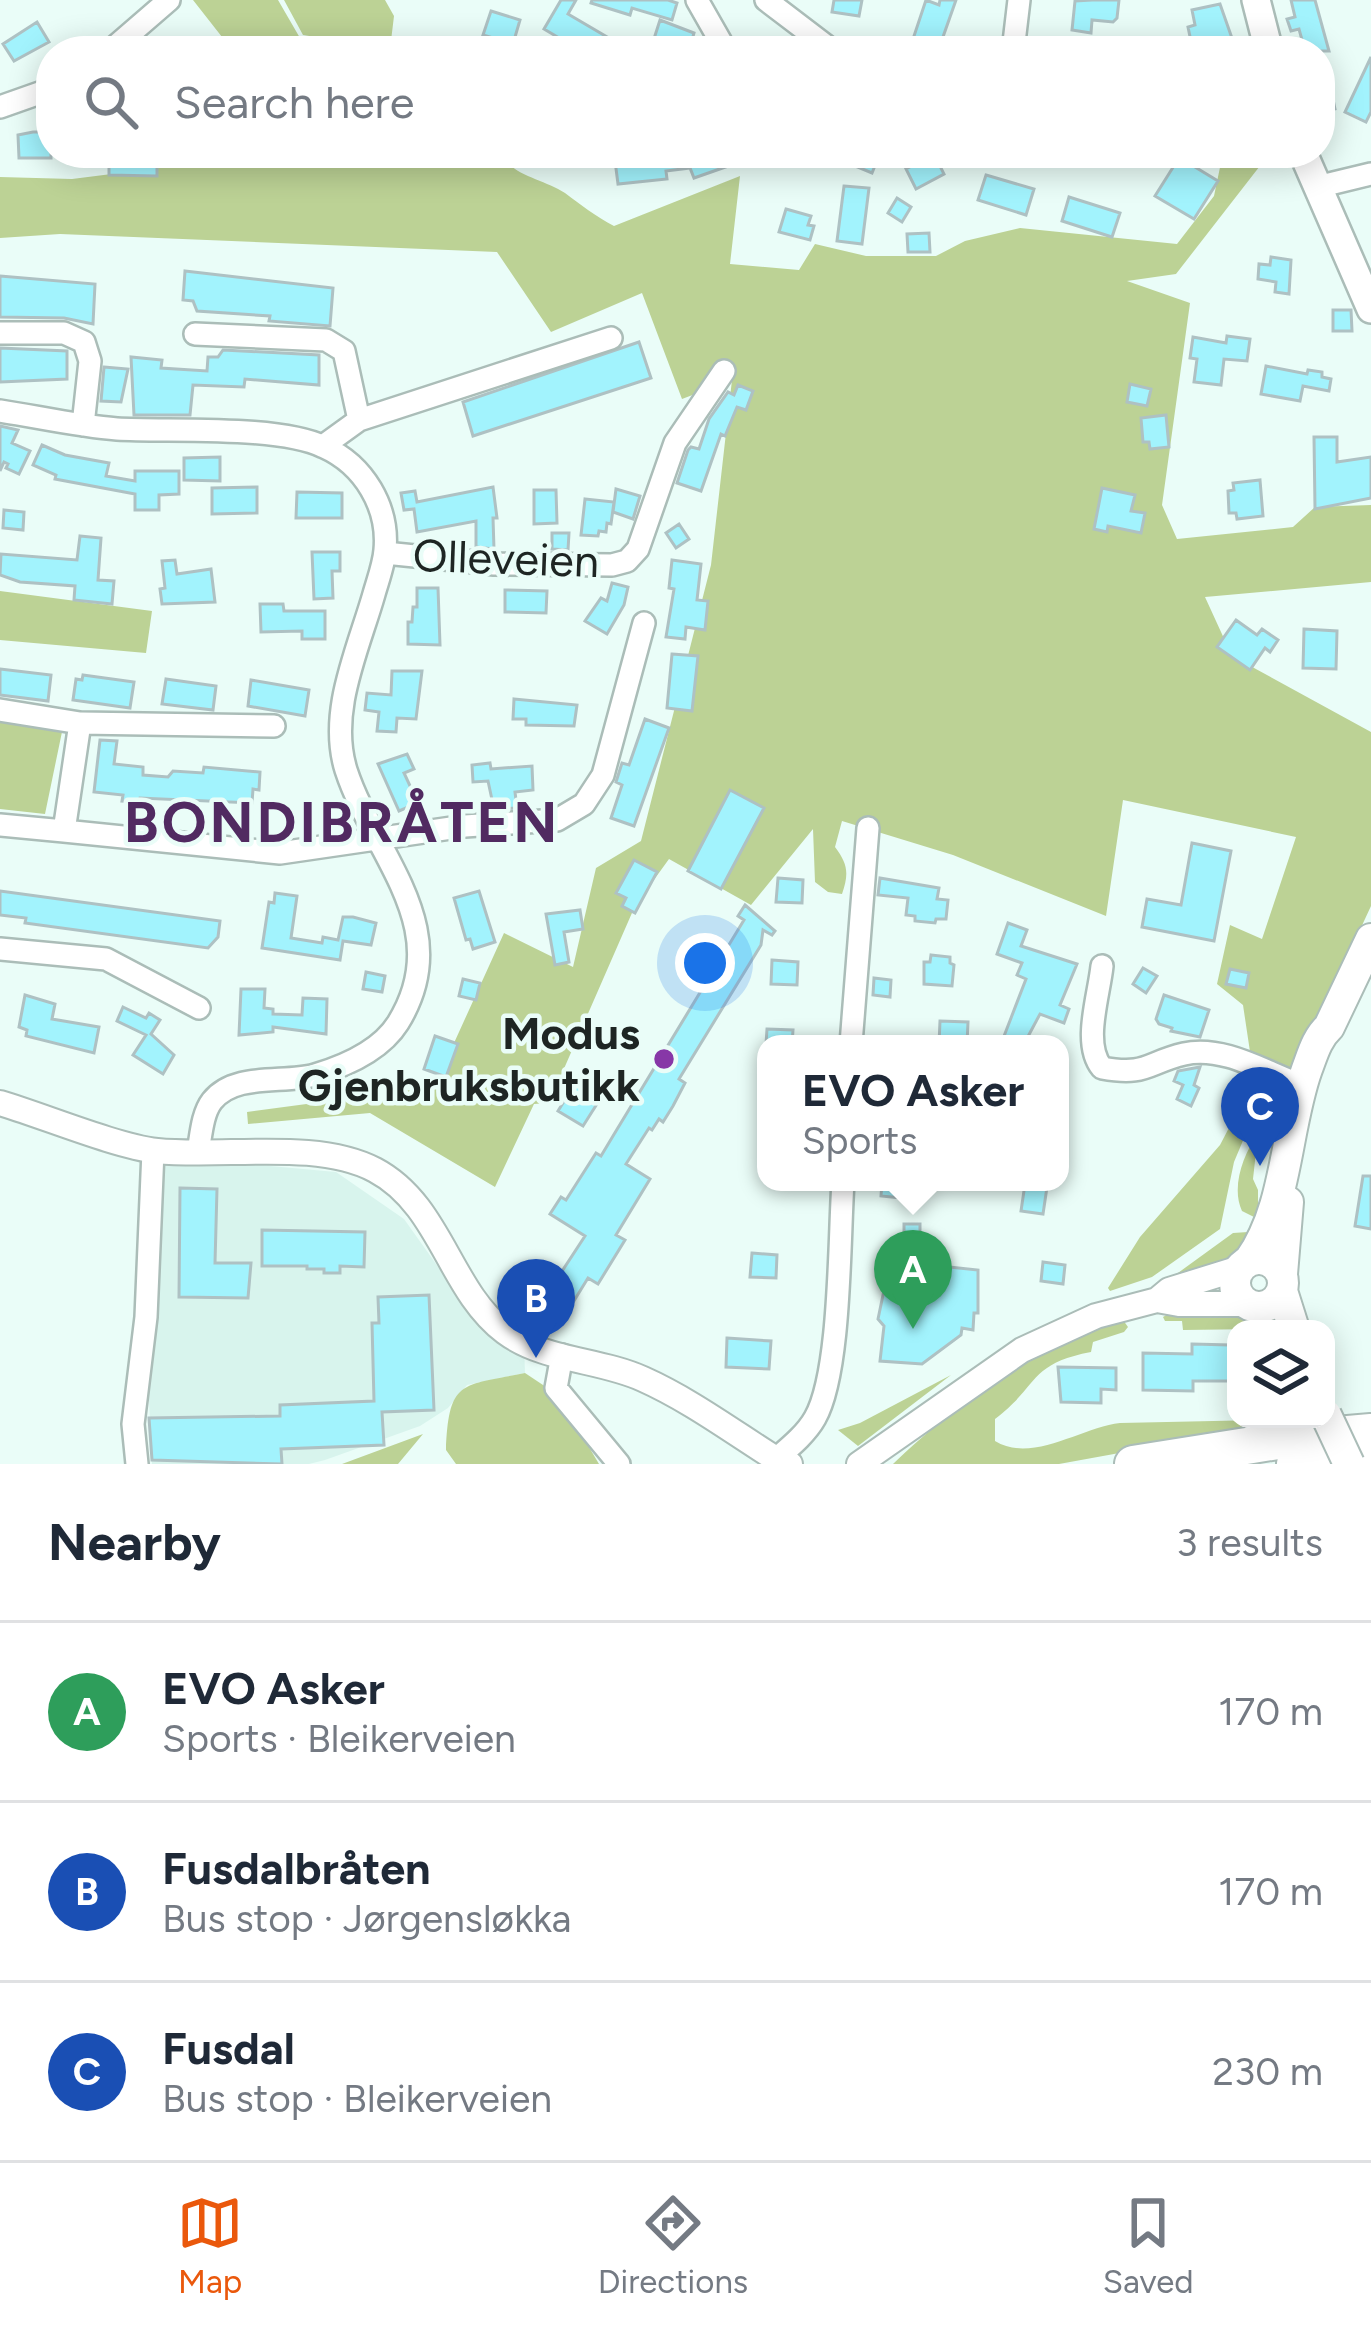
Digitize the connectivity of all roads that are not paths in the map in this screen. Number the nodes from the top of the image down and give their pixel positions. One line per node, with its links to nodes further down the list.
1 (169, 0): 6 (street)
2 (697, 0): 7 (street)
3 (766, 0): 8 (street)
4 (1019, 0): 9 (street)
5 (1256, 0): 10 (main road)
6 (127, 36)
7 (717, 36)
8 (813, 36)
9 (1015, 36)
10 (1265, 36)
11 (36, 94): 12 (street)
12 (0, 106)
13 (1309, 168): 15 (main road)
14 (1371, 174): 15 (street)
15 (1317, 188): 16 (main road)
16 (1371, 309)
17 (0, 333): 23 (street)
18 (195, 334): 22 (street)
19 (611, 338): 22 (street)
20 (724, 370): 25 (street, Olleveien)
21 (0, 411): 23 (street)
22 (359, 420): 24 (street)
23 (83, 425): 24 (street)
24 (323, 446): 25 (street)
25 (386, 553): 33 (street)
26 (644, 623): 33 (street)
27 (0, 710): 28 (street)
28 (80, 723): 29 (street); 32 (street)
29 (274, 727)
30 (0, 825): 32 (street)
31 (868, 828): 39 (street)
32 (64, 831): 33 (street)
33 (379, 839): 43 (street)
34 (1371, 939): 38 (main road)
35 (0, 949): 37 (street)
36 (1102, 966): 40 (street)
37 (199, 1008)
38 (1329, 1027): 40 (main road); 47 (main road)
39 (852, 1035)
40 (1301, 1085): 45 (main road)
41 (0, 1103): 42 (street)
42 (153, 1151): 43 (street); 55 (street)
43 (198, 1153): 48 (street)
44 (842, 1191): 54 (street)
45 (1245, 1264): 46 (street); 47 (main road); 47 (main road)
46 (1157, 1300): 47 (street); 52 (street)
47 (1268, 1301)
48 (562, 1355): 54 (street); 56 (street)
49 (1326, 1428): 61 (main road, bridge)
50 (1328, 1428): 62 (main road, bridge)
51 (1371, 1432): 59 (highway)
52 (903, 1436): 57 (street); 58 (street)
53 (1371, 1456): 60 (highway)
54 (782, 1462)
55 (137, 1464)
56 (619, 1464)
57 (859, 1464)
58 (879, 1464)
59 (1133, 1464)
60 (1295, 1464)
61 (1339, 1464)
62 (1349, 1464)

